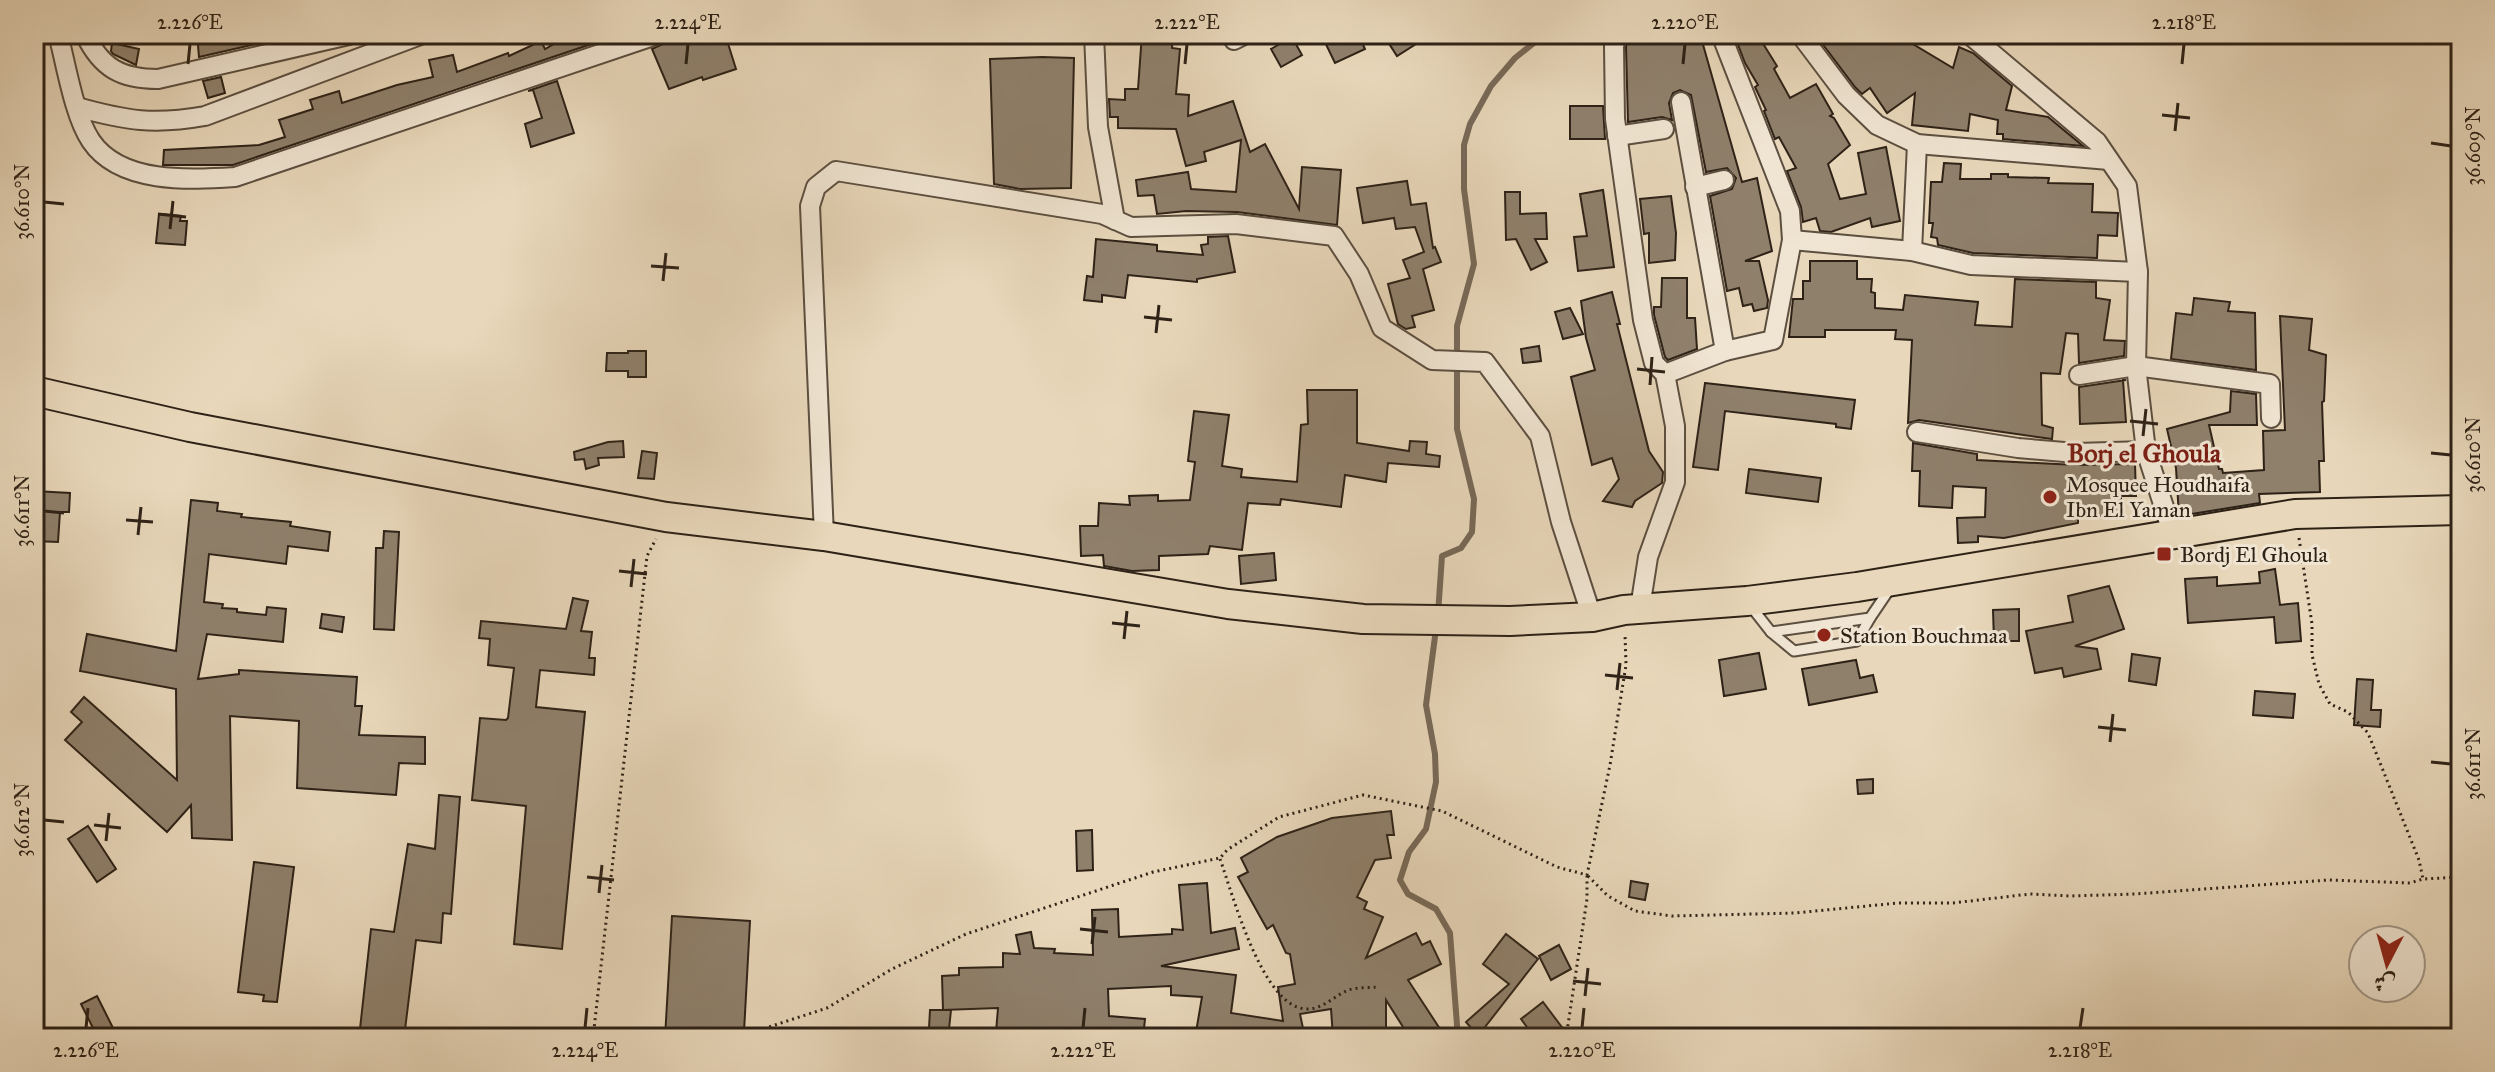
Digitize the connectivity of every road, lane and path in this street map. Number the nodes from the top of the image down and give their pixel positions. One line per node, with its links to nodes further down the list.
1 (58, 34): 12 (street)
2 (85, 34): 10 (street)
3 (423, 34): 12 (street)
4 (659, 34): 12 (street)
5 (1094, 34): 19 (street)
6 (1617, 34): 14 (street)
7 (1721, 34): 20 (street)
8 (1800, 34): 15 (street)
9 (1969, 34): 16 (street)
10 (349, 35)
11 (1681, 102): 18 (street)
12 (77, 107)
13 (1664, 129): 14 (street)
14 (1617, 136): 25 (street)
15 (1917, 144): 16 (street); 21 (street)
16 (2109, 160): 22 (street)
17 (1724, 180): 18 (street)
18 (1695, 187): 23 (street)
19 (1115, 220): 35 (street); 39 (street)
20 (1792, 240): 21 (street); 23 (street)
21 (1912, 251): 22 (street)
22 (2138, 272): 24 (street)
23 (1725, 351): 25 (street)
24 (2136, 366): 26 (street); 28 (street); 30 (street)
25 (1665, 374): 38 (street)
26 (2079, 375)
27 (34, 391): 33 (main road)
28 (2271, 418)
29 (1917, 432): 30 (street)
30 (2146, 451): 34 (street)
31 (2461, 510): 32 (main road)
32 (2295, 514): 34 (main road); 45 (path)
33 (666, 517): 35 (main road); 47 (path)
34 (2172, 532): 36 (main road)
35 (824, 536): 39 (main road)
36 (1896, 580): 37 (main road); 40 (lane)
37 (1747, 601): 38 (main road); 41 (lane)
38 (1632, 609): 39 (main road); 43 (path)
39 (1592, 617)
40 (1870, 618): 41 (lane); 41 (lane)
41 (1771, 632)
42 (1220, 858): 43 (path); 46 (path); 48 (path)
43 (1587, 875): 45 (path); 49 (path)
44 (2461, 877): 45 (path)
45 (2423, 879)
46 (1377, 987)
47 (593, 1038)
48 (735, 1038)
49 (1566, 1038)

